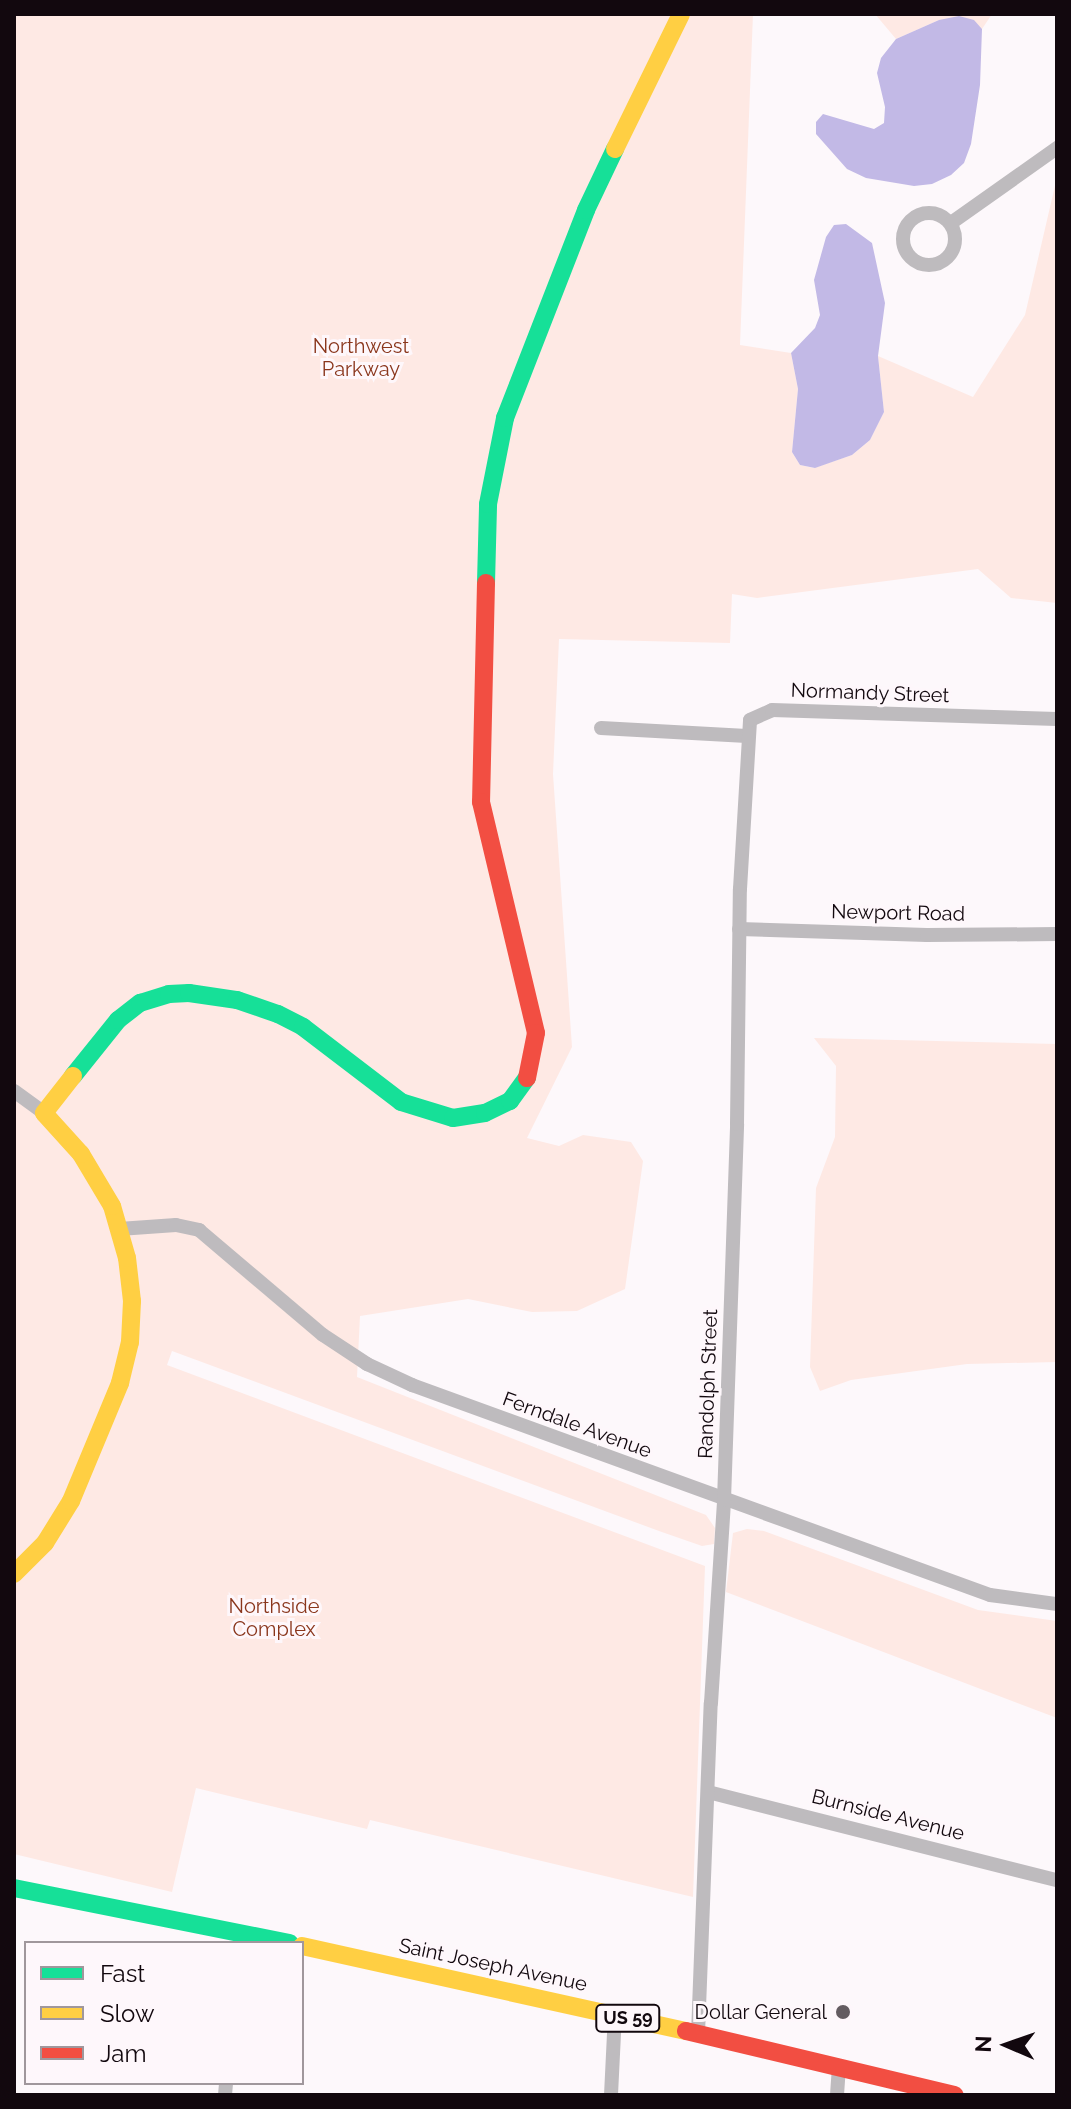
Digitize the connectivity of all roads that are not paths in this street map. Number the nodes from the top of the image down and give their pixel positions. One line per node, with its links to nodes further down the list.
1 (681, 14): 10 (street)
2 (1057, 148): 3 (street)
3 (951, 223)
4 (1057, 719): 6 (street, Normandy Street)
5 (601, 728): 6 (street)
6 (747, 736): 7 (street, Randolph Street)
7 (739, 929): 8 (street, Newport Road); 12 (street, Randolph Street)
8 (1057, 934)
9 (14, 1091): 10 (street)
10 (44, 1113): 11 (street)
11 (119, 1229): 12 (street, Ferndale Avenue); 13 (street)
12 (724, 1500): 14 (street, Ferndale Avenue); 15 (street, Randolph Street)
13 (14, 1574)
14 (1057, 1604)
15 (708, 1792): 17 (street, Burnside Avenue); 24 (street, Randolph Street)
16 (14, 1872): 19 (street)
17 (1057, 1880)
18 (14, 1888): 19 (street)
19 (151, 1913): 20 (street)
20 (232, 1937): 21 (street)
21 (271, 1941)
22 (304, 1946): 23 (street, Saint Joseph Avenue / US 59)
23 (615, 2014): 24 (street, Saint Joseph Avenue / US 59); 26 (street)
24 (698, 2034): 25 (street, Saint Joseph Avenue / US 59)
25 (839, 2068): 27 (street); 28 (street, Saint Joseph Avenue / US 59)
26 (611, 2095)
27 (837, 2095)
28 (954, 2095)

